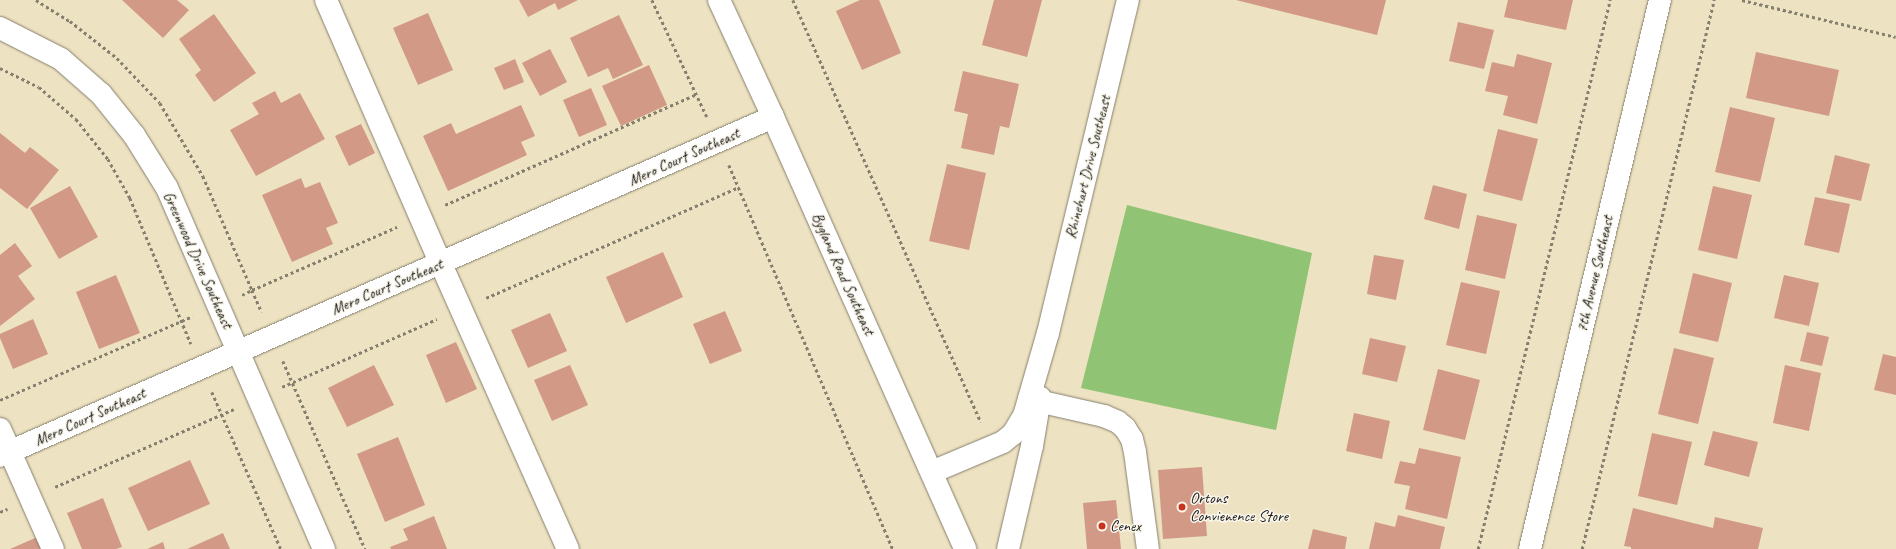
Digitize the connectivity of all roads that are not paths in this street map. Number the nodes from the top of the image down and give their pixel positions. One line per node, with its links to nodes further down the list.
1 (326, 0): 7 (street)
2 (719, 0): 6 (street, Bygland Road Southeast)
3 (1128, 0): 9 (street, Rhinehart Drive Southeast)
4 (1660, 0): 19 (street, 7th Avenue Southeast)
5 (0, 28): 8 (street, Greenwood Drive Southeast)
6 (773, 117): 7 (street, Mero Court Southeast); 12 (street, Bygland Road Southeast)
7 (441, 264): 8 (street, Mero Court Southeast); 15 (street)
8 (238, 352): 11 (street, Mero Court Southeast); 14 (street, Greenwood Drive Southeast)
9 (1034, 400): 12 (street, Rhinehart Drive Southeast); 17 (street, Rhinehart Drive Southeast); 18 (street)
10 (0, 429): 11 (street)
11 (6, 454): 13 (street)
12 (932, 472): 16 (street, Bygland Road Southeast)
13 (53, 549)
14 (324, 549)
15 (568, 549)
16 (964, 549)
17 (1008, 549)
18 (1148, 549)
19 (1530, 549)

